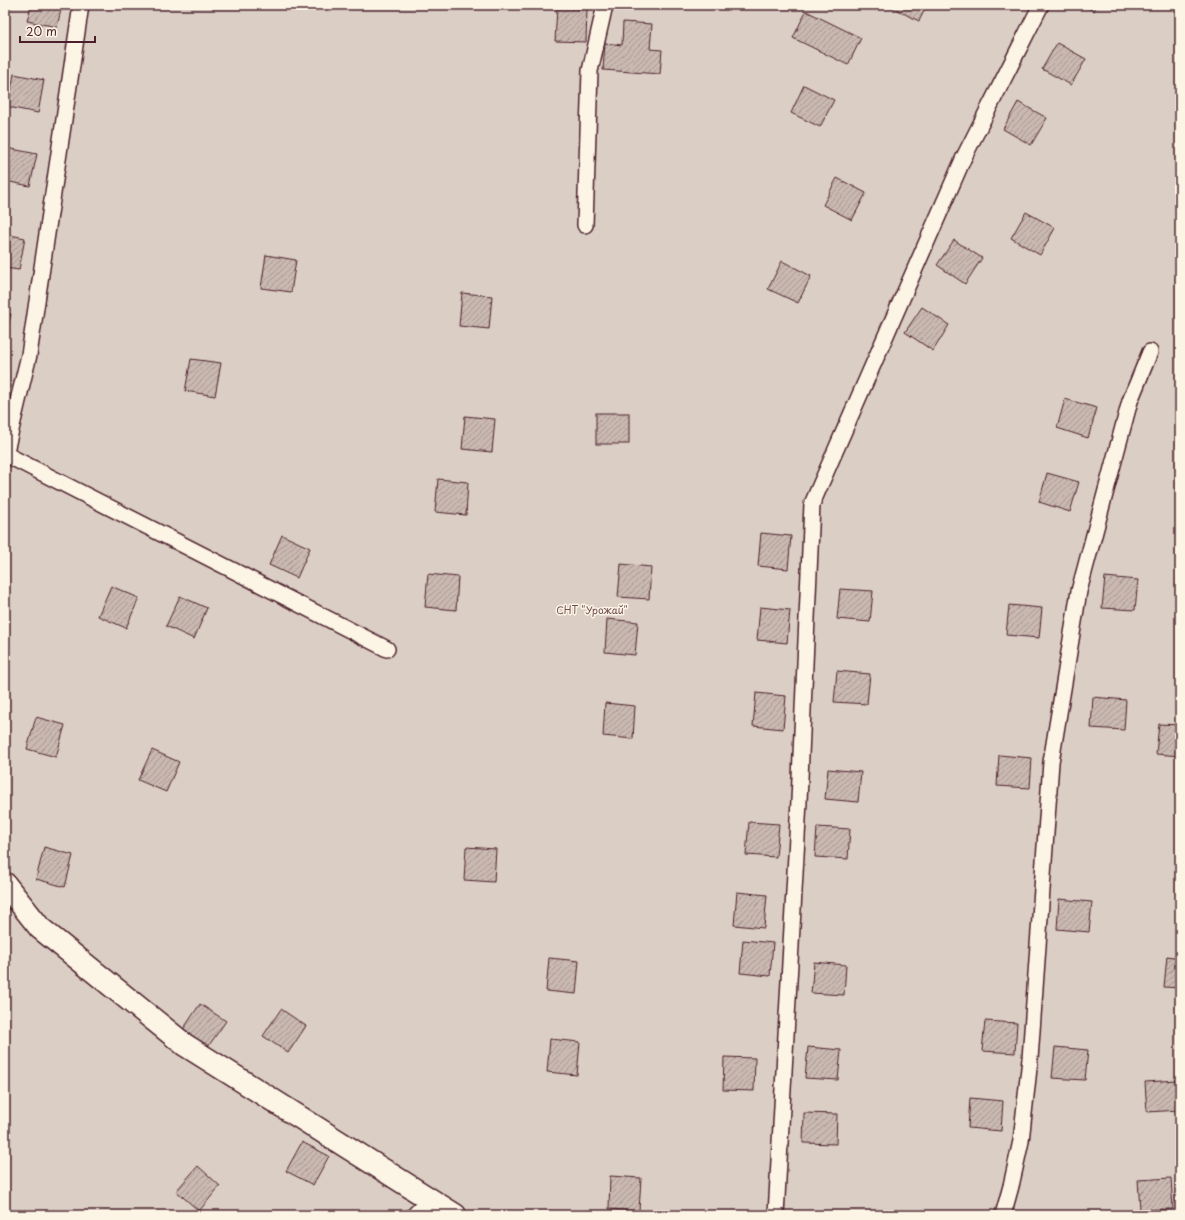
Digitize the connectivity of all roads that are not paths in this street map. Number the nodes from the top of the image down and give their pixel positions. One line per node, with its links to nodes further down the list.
1 (81, 5): 6 (lane)
2 (605, 5): 4 (lane)
3 (1041, 5): 12 (lane)
4 (585, 225)
5 (1150, 352): 13 (lane)
6 (5, 454): 7 (lane)
7 (387, 649)
8 (5, 884): 9 (street)
9 (430, 1200): 10 (lane); 11 (street)
10 (414, 1215)
11 (455, 1215)
12 (776, 1215)
13 (1003, 1215)

